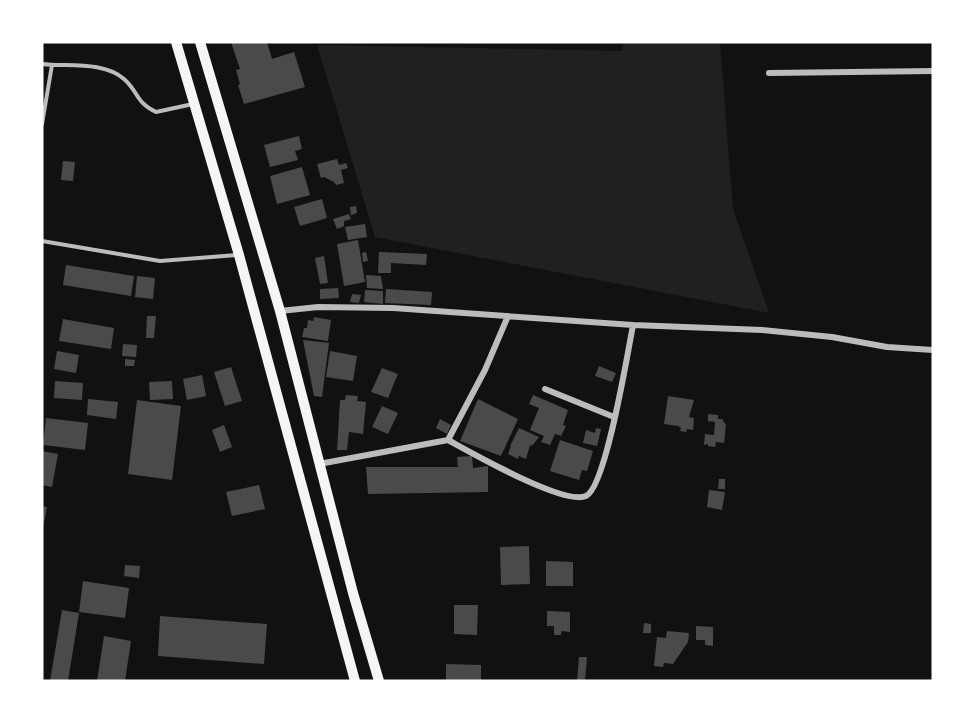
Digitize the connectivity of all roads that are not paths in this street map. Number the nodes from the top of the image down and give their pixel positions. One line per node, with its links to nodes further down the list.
1 (176, 42): 7 (main road)
2 (200, 42): 11 (main road)
3 (42, 64): 4 (lane)
4 (52, 65): 7 (lane); 8 (lane)
5 (933, 71): 6 (street)
6 (769, 73)
7 (194, 104): 10 (main road)
8 (42, 124)
9 (42, 241): 10 (lane)
10 (239, 255): 19 (main road)
11 (280, 311): 12 (street); 18 (main road)
12 (508, 316): 13 (street); 17 (street)
13 (633, 325): 14 (street); 16 (street)
14 (933, 350)
15 (545, 388): 16 (street)
16 (614, 417): 17 (street)
17 (448, 440): 18 (street)
18 (319, 464): 20 (main road)
19 (355, 681)
20 (379, 681)

